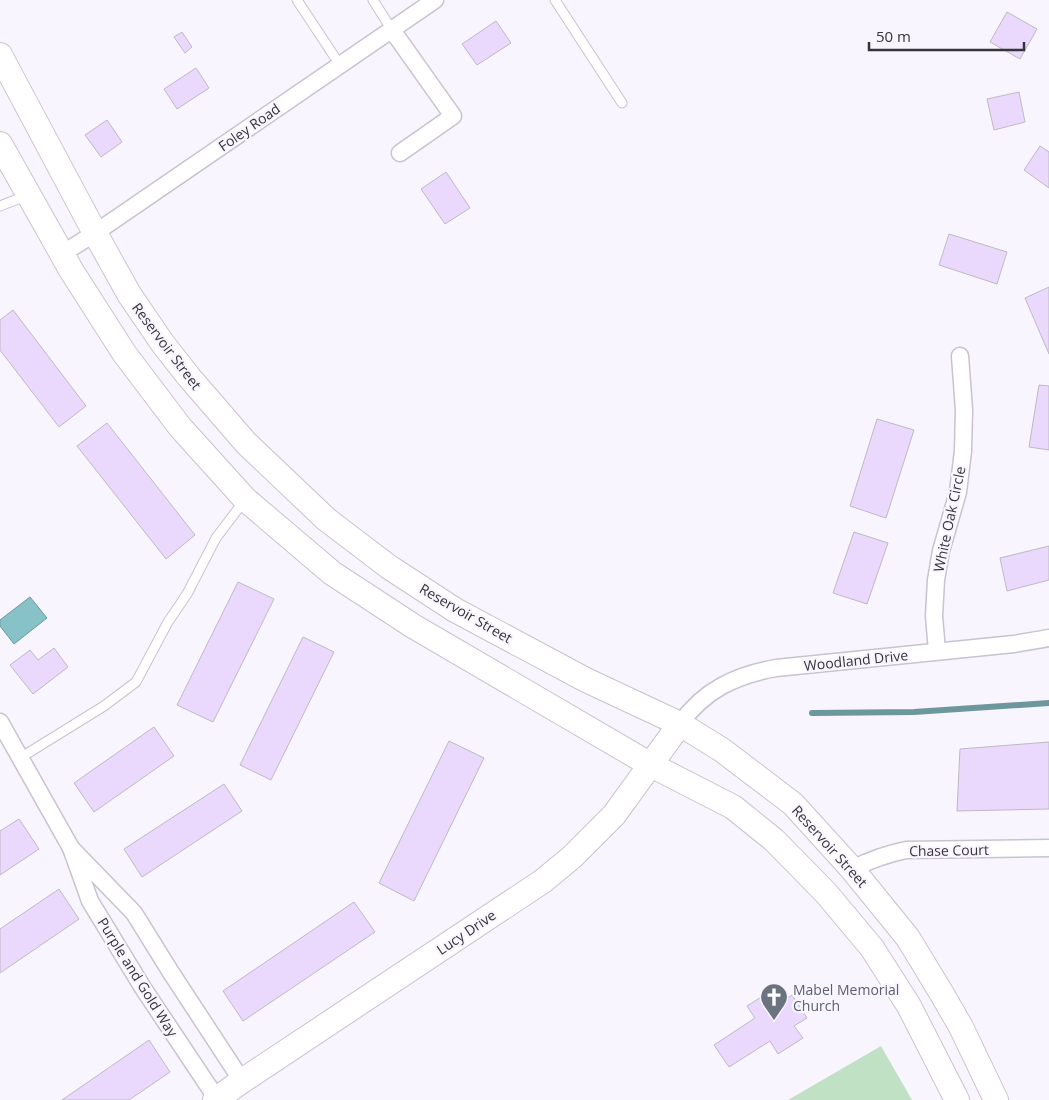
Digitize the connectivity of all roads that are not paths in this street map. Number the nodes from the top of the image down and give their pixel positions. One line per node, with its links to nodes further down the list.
1 (298, 0): 7 (lane)
2 (373, 0): 5 (lane)
3 (435, 0): 5 (street, Foley Road)
4 (555, 0): 8 (lane)
5 (392, 30): 7 (street, Foley Road); 10 (street)
6 (0, 55): 13 (main road, Reservoir Street)
7 (340, 64): 13 (street, Foley Road)
8 (622, 103)
9 (0, 144): 11 (main road)
10 (400, 153)
11 (28, 195): 12 (lane); 14 (main road)
12 (0, 206)
13 (95, 233): 14 (street, Foley Road); 20 (main road, Reservoir Street)
14 (62, 254): 16 (main road)
15 (960, 356): 18 (street, White Oak Circle)
16 (245, 499): 21 (lane); 22 (main road)
17 (1049, 638): 18 (street, Woodland Drive)
18 (937, 652): 20 (street, Woodland Drive)
19 (0, 722): 21 (street, Purple and Gold Way)
20 (680, 724): 22 (main road, Lucy Drive); 25 (main road, Reservoir Street)
21 (20, 758): 23 (street, Purple and Gold Way)
22 (651, 765): 26 (main road, Lucy Drive); 28 (main road)
23 (71, 848): 26 (street, Purple and Gold Way); 27 (street, Purple and Gold Way)
24 (1049, 848): 25 (street, Chase Court)
25 (852, 868): 29 (main road, Reservoir Street)
26 (242, 1081): 27 (main road, Lucy Drive)
27 (216, 1099)
28 (957, 1100)
29 (996, 1100)

